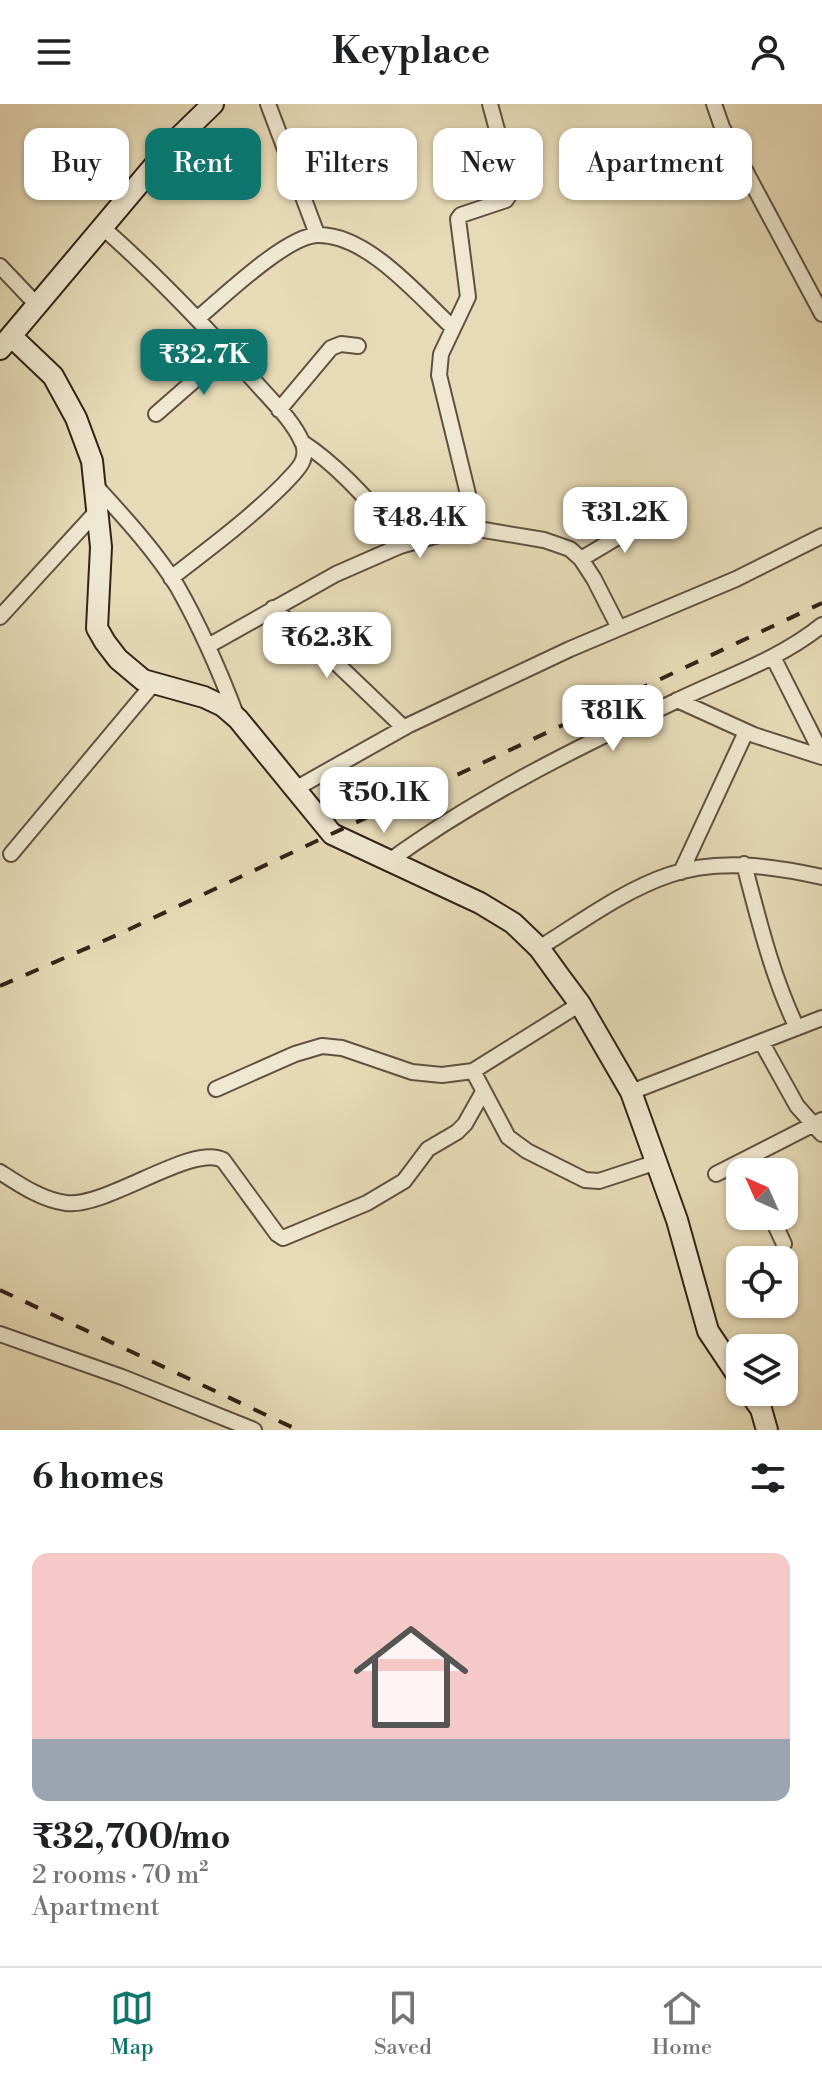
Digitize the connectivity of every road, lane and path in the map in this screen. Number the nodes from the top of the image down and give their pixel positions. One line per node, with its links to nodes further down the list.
1 (213, 104): 5 (street)
2 (268, 104): 6 (street)
3 (490, 104): 11 (street)
4 (714, 104): 9 (street)
5 (102, 227): 8 (street); 10 (street)
6 (317, 234): 10 (street); 11 (street)
7 (0, 266): 8 (street)
8 (37, 305): 12 (street)
9 (822, 314)
10 (198, 318): 14 (street)
11 (452, 327): 21 (street)
12 (5, 342): 18 (street)
13 (358, 346): 15 (street)
14 (228, 351): 15 (street); 16 (street)
15 (279, 410): 17 (street)
16 (156, 414)
17 (302, 442): 23 (street); 25 (street)
18 (94, 484): 19 (street); 25 (street)
19 (97, 511): 27 (street); 32 (street)
20 (650, 518): 24 (street)
21 (476, 527): 23 (street); 24 (street)
22 (822, 536): 29 (street)
23 (407, 544): 26 (street)
24 (581, 559): 29 (street)
25 (171, 578): 30 (street)
26 (273, 608): 30 (street); 35 (street)
27 (0, 617)
28 (822, 625): 31 (street)
29 (619, 628): 35 (street)
30 (208, 646): 34 (street)
31 (773, 657): 33 (street); 37 (street)
32 (154, 683): 34 (street); 39 (street)
33 (677, 700): 36 (street); 40 (street)
34 (238, 719): 38 (street)
35 (404, 728): 38 (street)
36 (746, 732): 37 (street); 42 (street)
37 (822, 755)
38 (295, 789): 40 (street)
39 (11, 854)
40 (388, 862): 44 (street)
41 (744, 864): 42 (street); 43 (street); 47 (street)
42 (681, 872): 44 (street)
43 (822, 877)
44 (539, 948): 45 (street)
45 (580, 1004): 49 (street); 52 (street)
46 (822, 1018): 47 (street)
47 (797, 1028): 48 (street)
48 (762, 1043): 52 (street); 53 (street)
49 (473, 1071): 50 (street); 51 (street)
50 (216, 1089)
51 (483, 1092): 55 (street); 56 (street)
52 (631, 1092): 55 (street)
53 (819, 1126): 54 (street)
54 (762, 1158)
55 (657, 1162): 62 (street)
56 (0, 1172)
57 (726, 1172): 58 (street)
58 (716, 1174)
59 (778, 1230): 60 (street)
60 (784, 1244)
61 (0, 1334): 64 (street)
62 (726, 1358)
63 (759, 1406): 65 (street)
64 (254, 1430)
65 (767, 1430)

